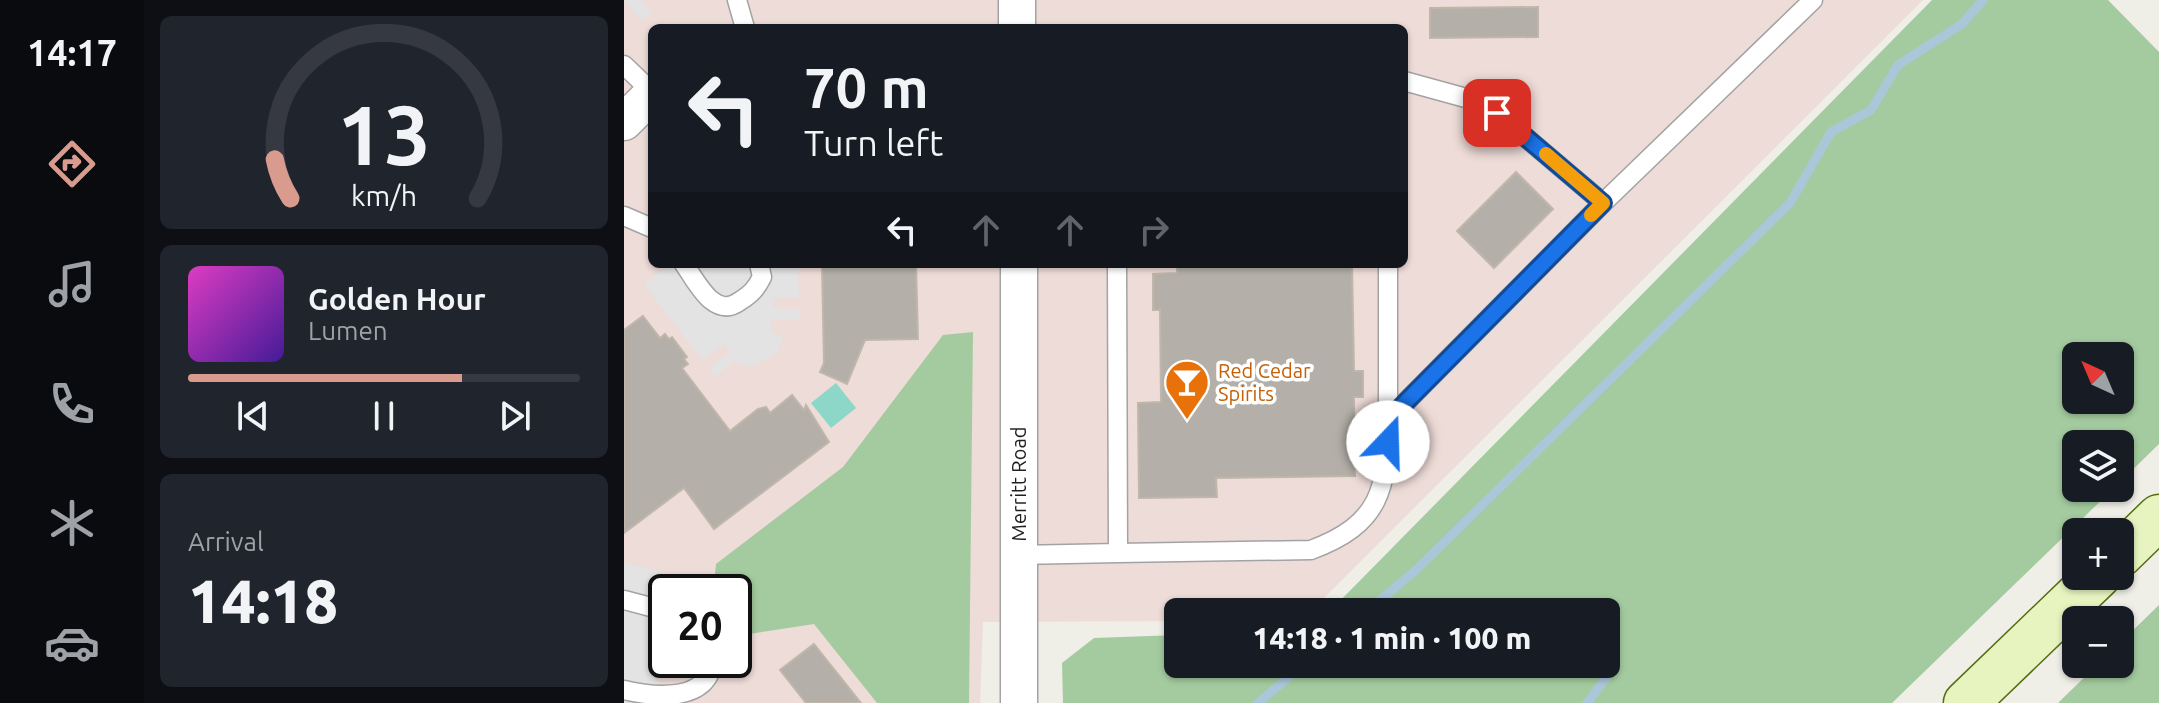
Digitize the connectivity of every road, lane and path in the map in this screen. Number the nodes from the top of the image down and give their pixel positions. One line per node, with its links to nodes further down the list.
1 (737, 0): 4 (lane)
2 (1017, 0): 5 (street)
3 (1813, 0): 11 (lane)
4 (744, 24)
5 (1017, 24)
6 (624, 65): 8 (lane)
7 (1408, 82): 11 (lane)
8 (648, 89)
9 (648, 97): 10 (street)
10 (624, 122)
11 (1603, 203): 19 (lane)
12 (624, 216): 13 (lane)
13 (648, 226)
14 (687, 268): 15 (lane)
15 (760, 268)
16 (1019, 268): 23 (street, Merritt Road)
17 (1117, 268): 22 (lane)
18 (1388, 268): 19 (lane)
19 (1388, 420): 22 (lane)
20 (2159, 517): 21 (main road)
21 (2134, 541)
22 (1118, 553): 23 (lane)
23 (1018, 555): 29 (street, Merritt Road)
24 (2083, 590): 30 (main road)
25 (624, 600): 26 (lane)
26 (648, 606)
27 (707, 678): 28 (lane)
28 (624, 690)
29 (1019, 703)
30 (1966, 703)

